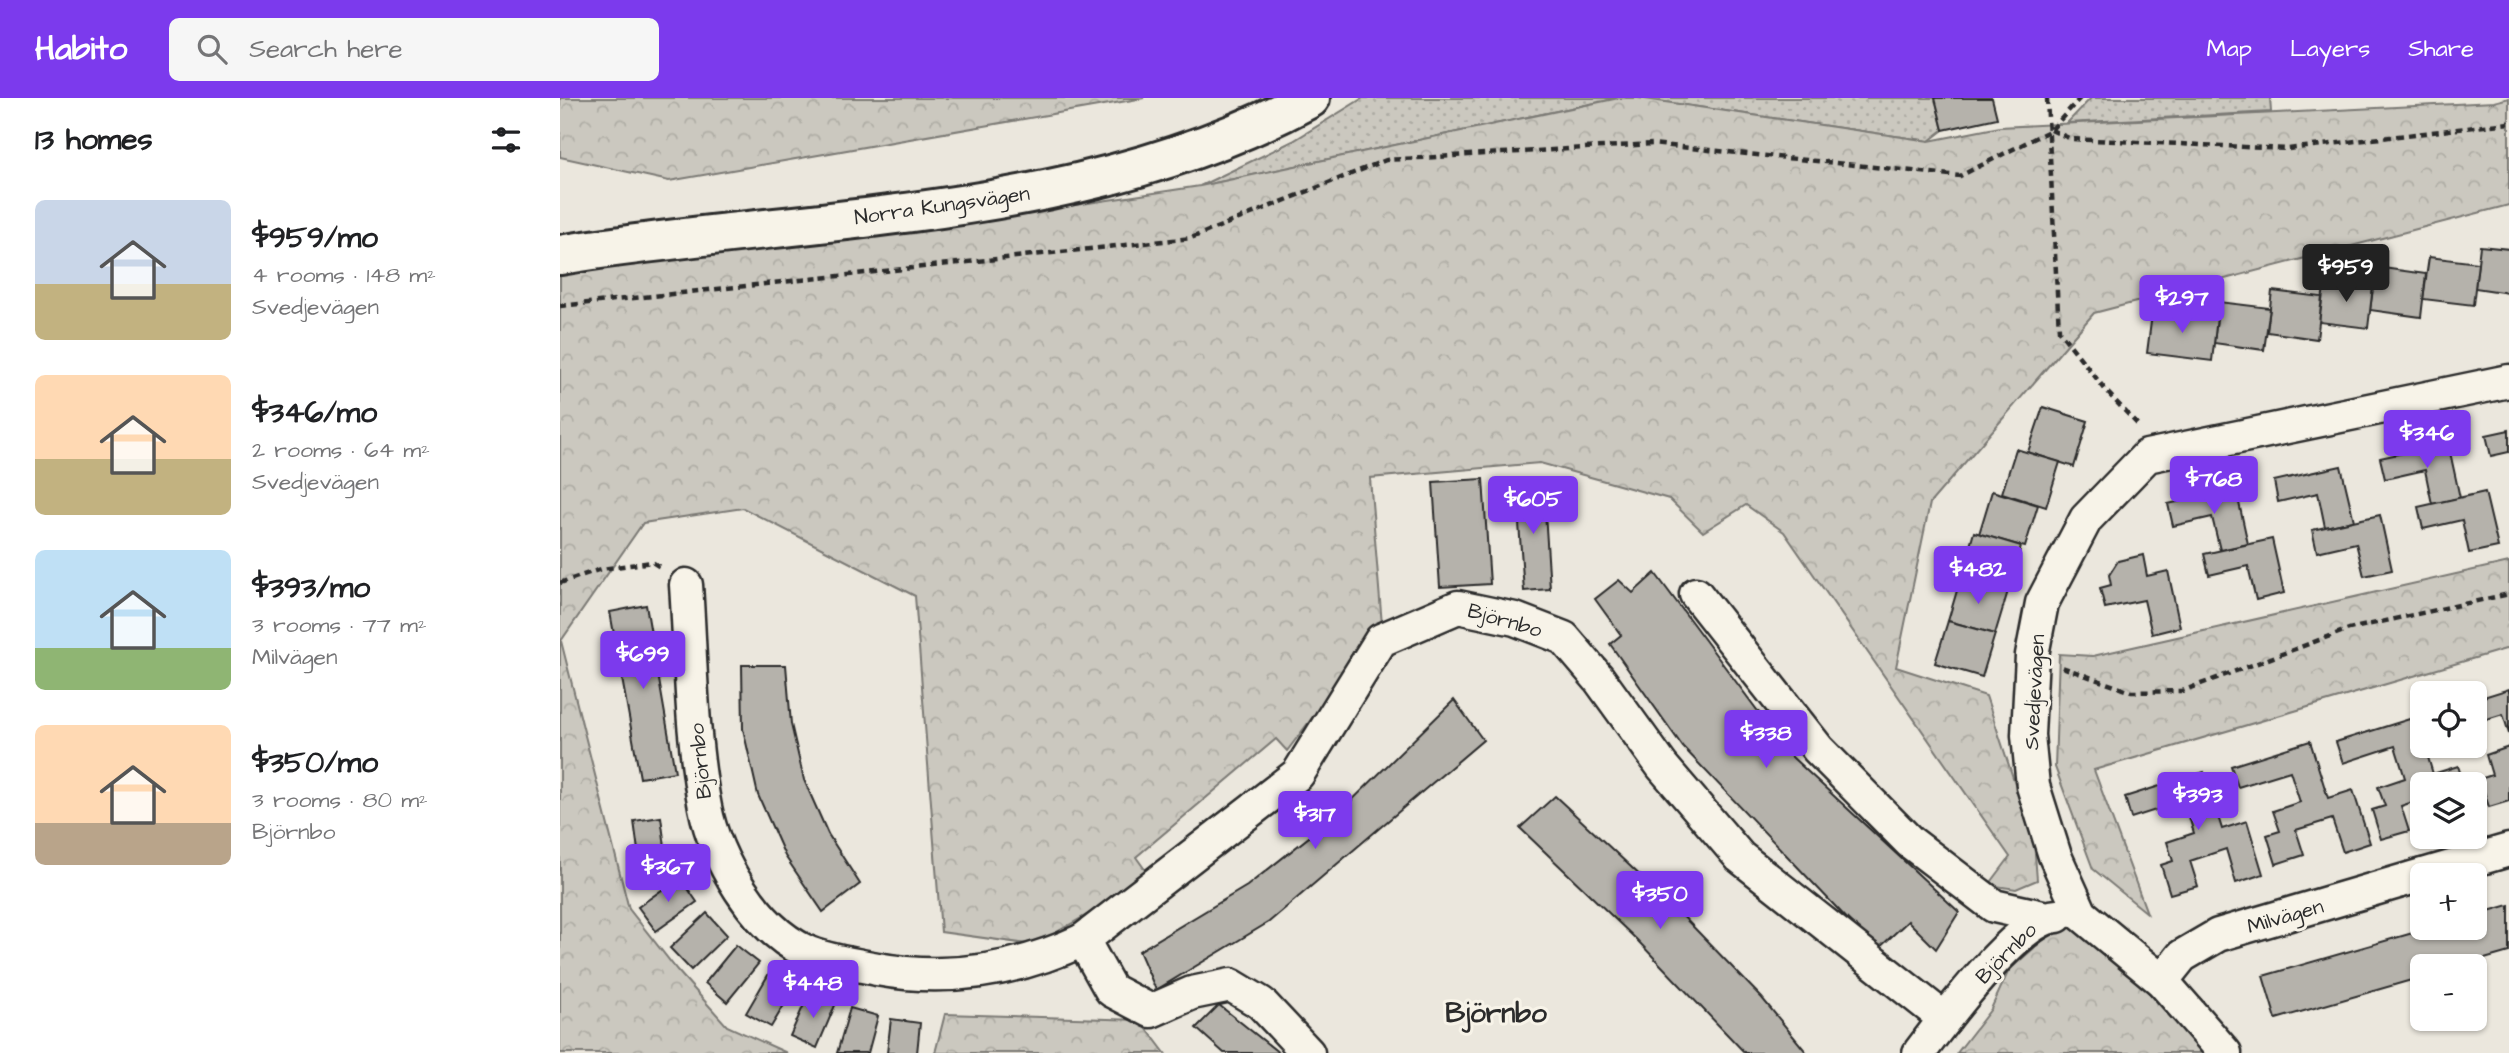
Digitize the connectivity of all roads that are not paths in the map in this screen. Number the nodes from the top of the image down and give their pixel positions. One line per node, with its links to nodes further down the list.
1 (1310, 98): 2 (main road, Norra Kungsvägen)
2 (560, 255)
3 (2509, 381): 9 (street, Svedjevägen)
4 (686, 585): 11 (street, Björnbo)
5 (1696, 594): 10 (street)
6 (2509, 850): 7 (street, Milvägen)
7 (2464, 863)
8 (2410, 879): 12 (street, Milvägen)
9 (2081, 914): 10 (street, Björnbo); 12 (street, Svedjevägen)
10 (2043, 917): 13 (street, Björnbo)
11 (1083, 940): 13 (street, Björnbo); 14 (street)
12 (2162, 981): 16 (street, Svedjevägen)
13 (1945, 1018): 15 (street, Björnbo)
14 (1308, 1053)
15 (1919, 1053)
16 (2225, 1053)

